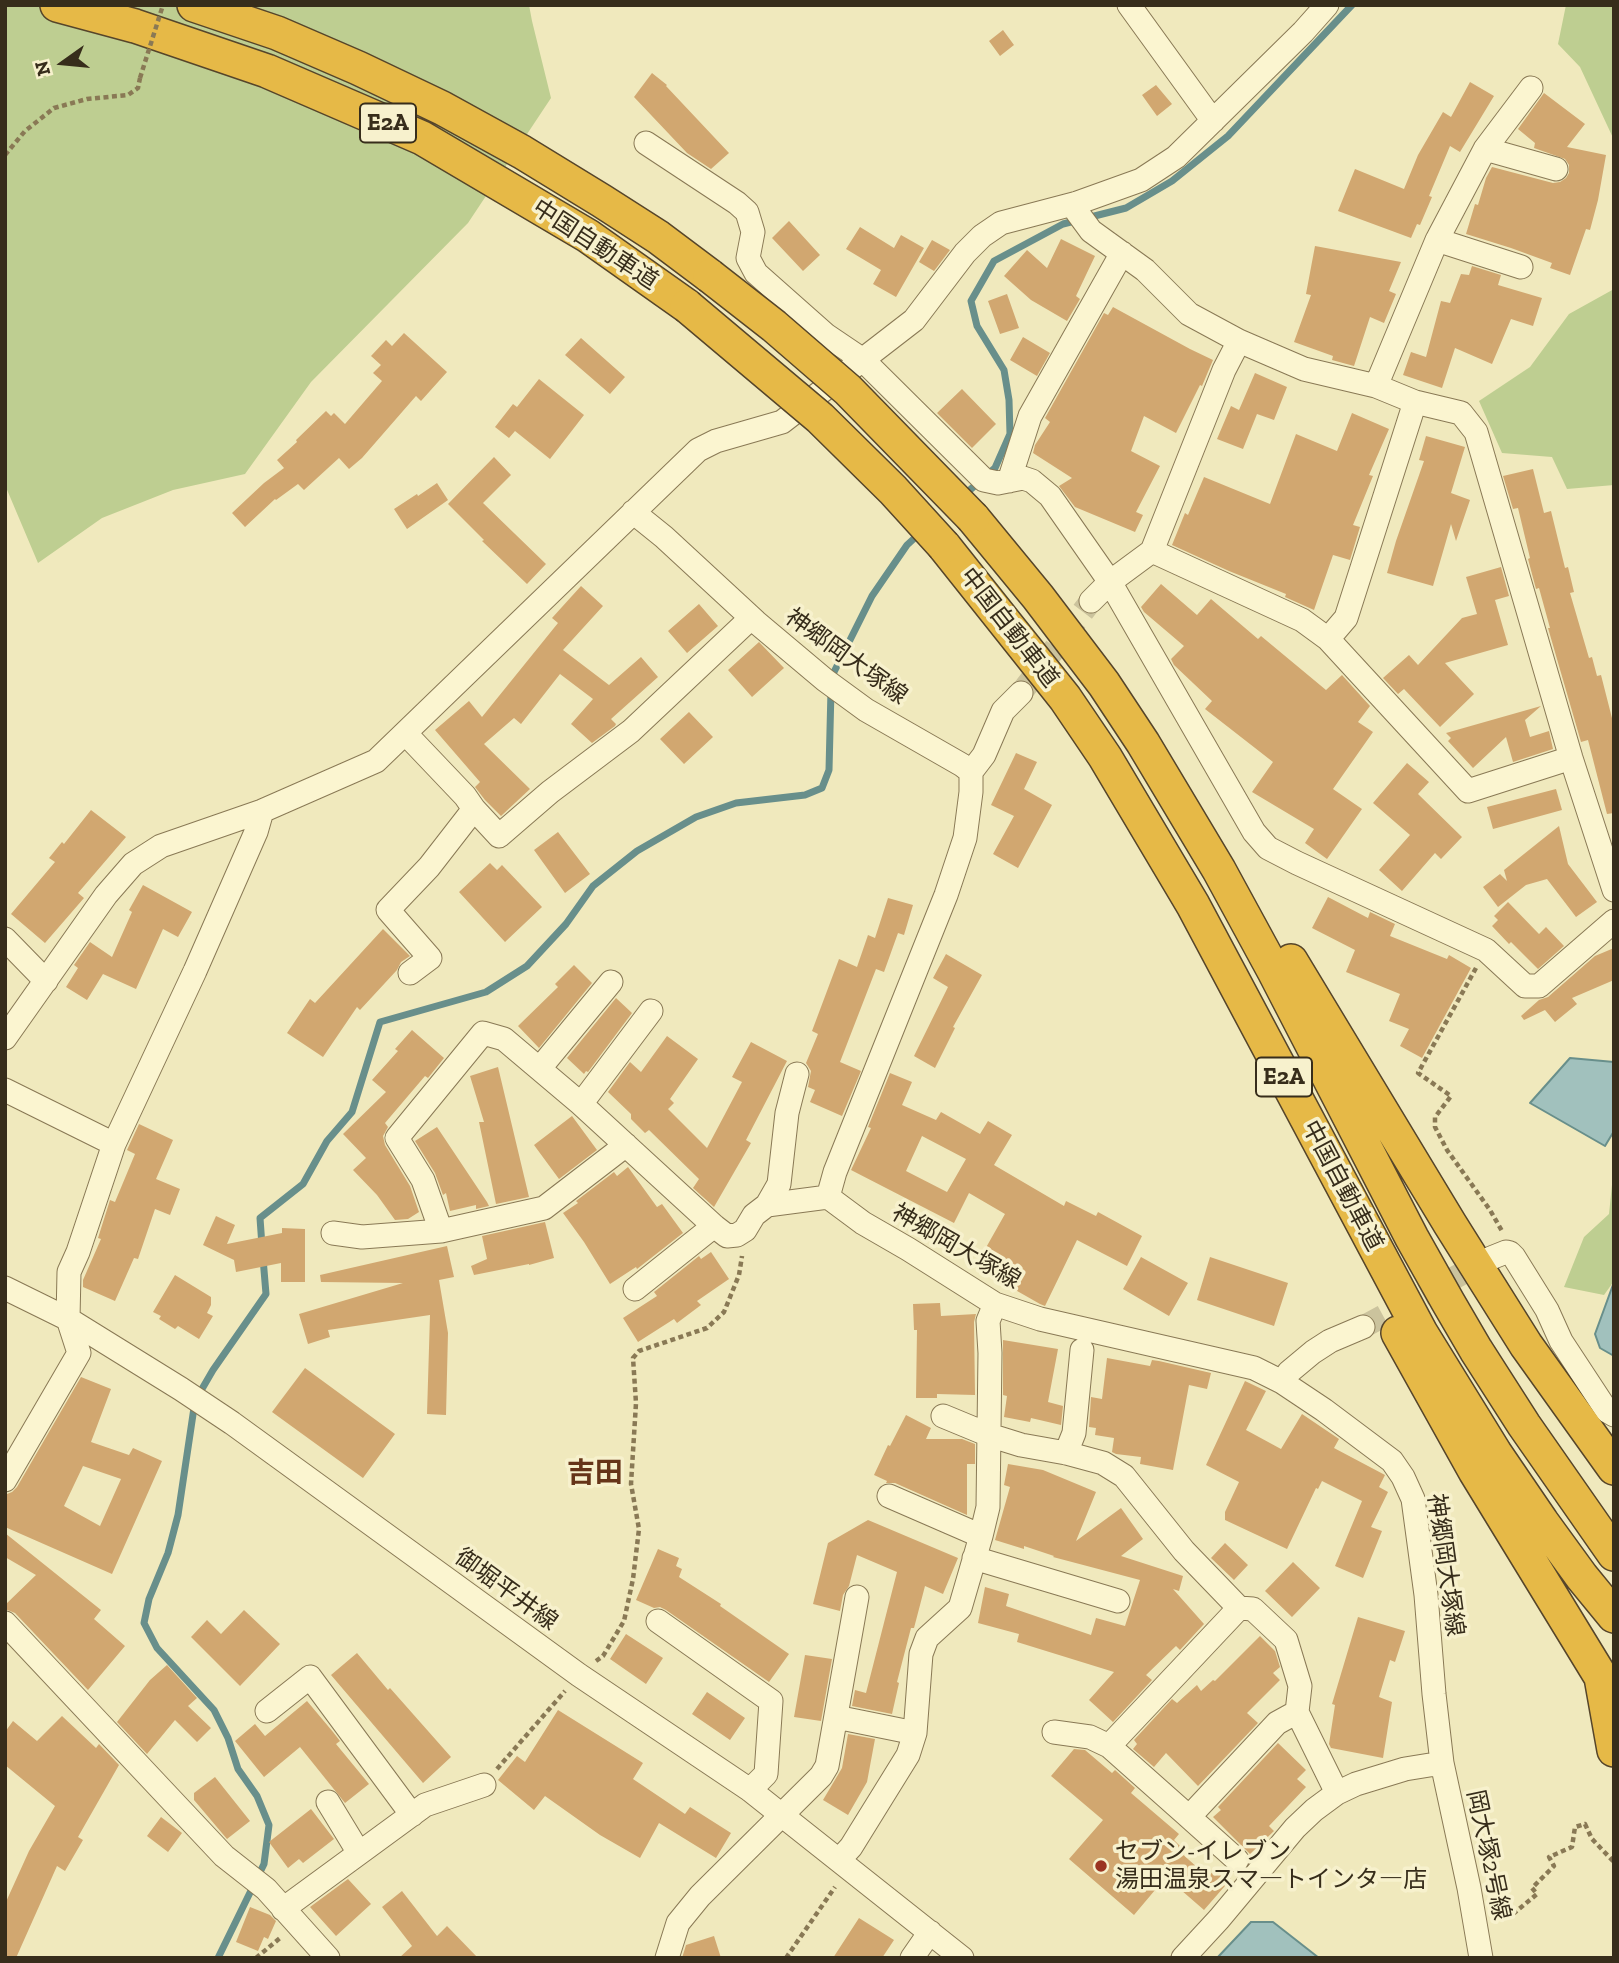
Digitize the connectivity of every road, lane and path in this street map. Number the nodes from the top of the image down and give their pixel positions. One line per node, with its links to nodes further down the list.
1 (57, 5): 45 (highway, 中国自動車道 / E2A, bridge)
2 (163, 5): 10 (path, bridge)
3 (194, 5): 27 (highway, 中国自動車道 / E2A, bridge)
4 (1129, 5): 7 (street)
5 (1327, 5): 7 (street)
6 (1531, 88): 9 (street)
7 (1213, 121): 12 (street)
8 (646, 144): 17 (street)
9 (1485, 149): 11 (street); 13 (street)
10 (5, 155)
11 (1556, 169)
12 (1077, 208): 14 (street); 17 (street)
13 (1437, 240): 15 (street); 18 (street)
14 (1122, 253): 16 (street); 20 (street)
15 (1521, 267)
16 (1239, 341): 18 (street); 22 (street)
17 (863, 360): 20 (street); 21 (street)
18 (1376, 386): 19 (street)
19 (1415, 402): 26 (street); 30 (street)
20 (1009, 481): 23 (street)
21 (633, 512): 25 (street, 神郷岡大塚線); 29 (street)
22 (1153, 551): 23 (street); 26 (street)
23 (1110, 582): 24 (street); 37 (street)
24 (1091, 601)
25 (751, 618): 31 (street, 神郷岡大塚線); 32 (street)
26 (1328, 639): 30 (street)
27 (1104, 684): 68 (highway); 72 (highway, 中国自動車道 / E2A)
28 (1021, 693): 31 (street)
29 (407, 734): 32 (street); 33 (street)
30 (1571, 758): 34 (street)
31 (971, 772): 50 (street)
32 (474, 809): 38 (street)
33 (262, 811): 39 (street); 48 (street)
34 (1614, 890)
35 (1614, 921): 37 (street)
36 (5, 939): 39 (street)
37 (1486, 950): 56 (path)
38 (410, 973)
39 (46, 981): 42 (street)
40 (611, 982): 43 (street)
41 (651, 1011): 47 (street)
42 (5, 1038)
43 (540, 1068): 47 (street); 53 (street)
44 (797, 1074): 51 (street)
45 (1289, 1086): 77 (highway, 中国自動車道 / E2A); 87 (highway)
46 (5, 1090): 48 (street)
47 (581, 1104): 49 (street)
48 (114, 1144): 60 (street)
49 (626, 1145): 52 (street); 53 (street)
50 (828, 1197): 51 (street); 59 (street, 神郷岡大塚線)
51 (767, 1205): 55 (street)
52 (714, 1226): 55 (street); 58 (street)
53 (441, 1231): 54 (street)
54 (334, 1233)
55 (737, 1235): 80 (path)
56 (1498, 1255): 64 (street)
57 (5, 1288): 60 (street, 御堀平井線)
58 (635, 1289)
59 (995, 1304): 63 (street, 神郷岡大塚線); 66 (street)
60 (68, 1319): 69 (street); 80 (street, 御堀平井線)
61 (1363, 1327): 63 (street)
62 (1082, 1350): 67 (street)
63 (1282, 1382): 88 (street, 神郷岡大塚線)
64 (1614, 1415)
65 (943, 1416): 66 (street)
66 (989, 1435): 67 (street); 71 (street)
67 (1066, 1453): 76 (street)
68 (1614, 1468)
69 (5, 1480)
70 (889, 1496): 71 (street)
71 (981, 1536): 73 (street)
72 (1614, 1554)
73 (974, 1558): 75 (street); 85 (street)
74 (857, 1597): 83 (street)
75 (1118, 1601)
76 (1239, 1608): 82 (street); 86 (street)
77 (1614, 1616)
78 (658, 1620): 90 (street)
79 (5, 1623): 101 (street)
80 (579, 1675): 89 (path); 90 (street, 御堀平井線)
81 (267, 1711): 94 (street)
82 (1297, 1712): 91 (street); 95 (street)
83 (836, 1717): 85 (street); 93 (street)
84 (1054, 1732): 86 (street)
85 (915, 1733): 99 (street)
86 (1109, 1746): 95 (street)
87 (1614, 1750)
88 (1442, 1763): 91 (street); 110 (street, 岡大塚2号線)
89 (484, 1785): 94 (street)
90 (750, 1790): 93 (street, 御堀平井線)
91 (1337, 1793): 109 (street)
92 (328, 1802): 96 (street)
93 (781, 1814): 99 (street, 御堀平井線); 105 (street)
94 (412, 1815): 96 (street)
95 (1189, 1817): 97 (street)
96 (359, 1853): 101 (street)
97 (1237, 1860)
98 (1614, 1862): 100 (path)
99 (844, 1864): 102 (street, 御堀平井線); 106 (path)
100 (1513, 1914)
101 (289, 1916): 103 (path); 104 (street)
102 (930, 1932): 107 (street); 108 (street, 御堀平井線)
103 (256, 1958)
104 (328, 1958)
105 (667, 1958)
106 (786, 1958)
107 (912, 1958)
108 (961, 1958)
109 (1183, 1958)
110 (1481, 1958)

